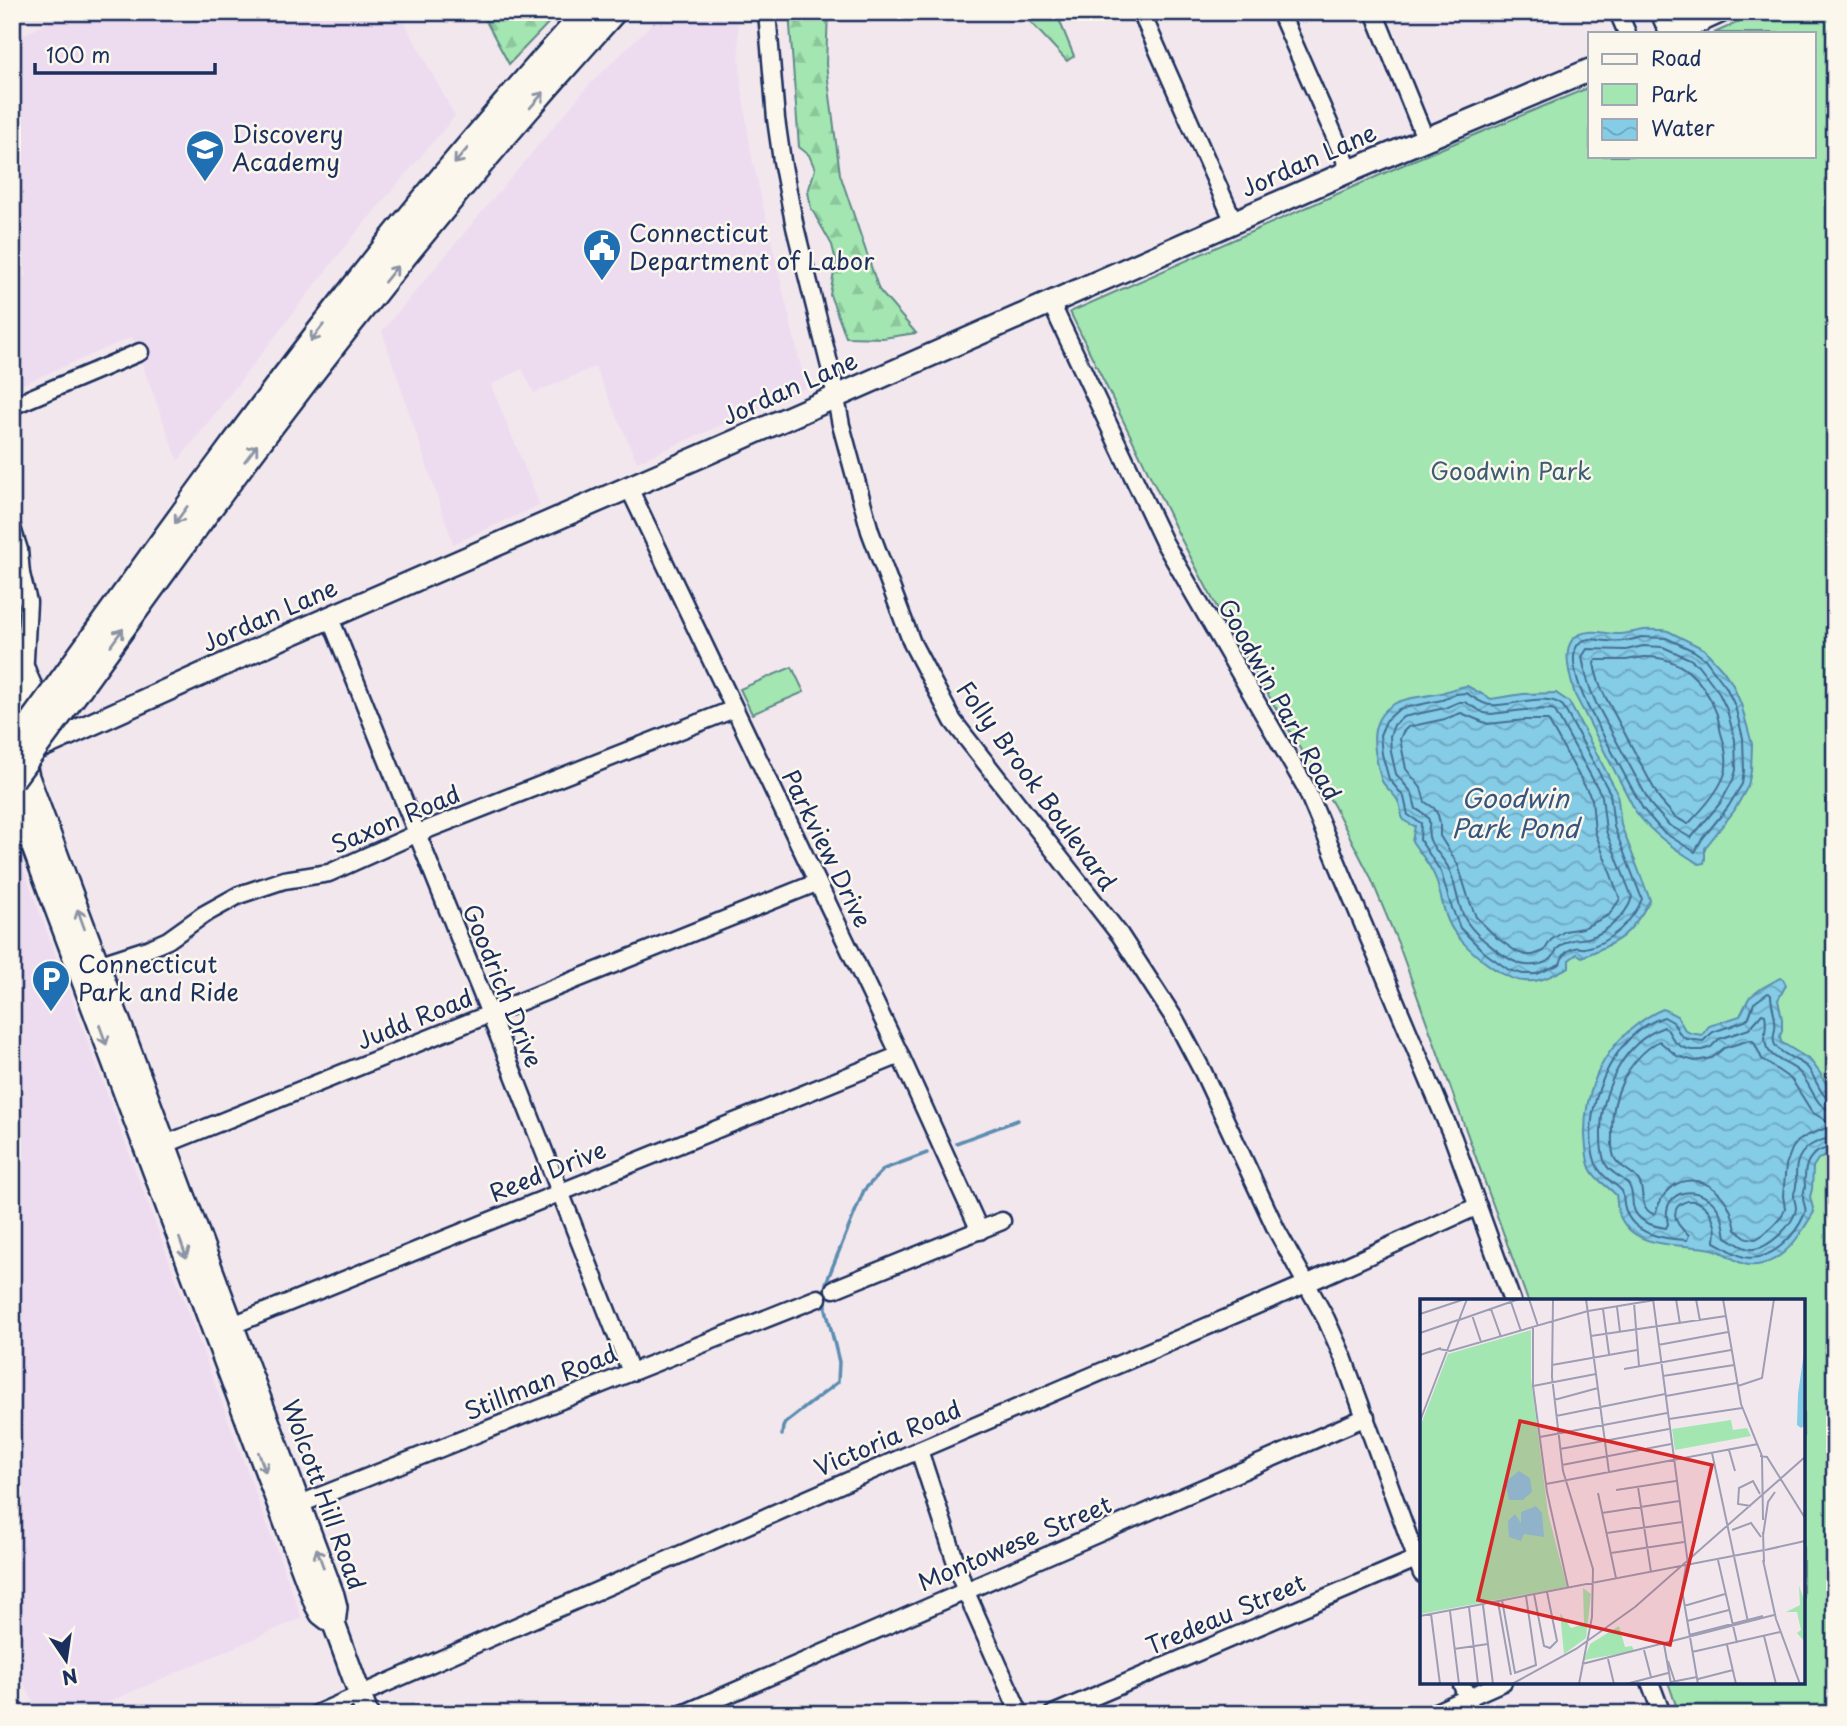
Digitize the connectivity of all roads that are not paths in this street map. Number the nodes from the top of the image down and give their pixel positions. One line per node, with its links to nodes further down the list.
1 (586, 12): 28 (highway, one-way to 28)
2 (614, 12): 28 (highway, one-way to 2)
3 (767, 12): 19 (street, Folly Brook Boulevard)
4 (1140, 12): 16 (street)
5 (1280, 12): 15 (street)
6 (1374, 12): 14 (street)
7 (1618, 12): 10 (street)
8 (1659, 12): 11 (street)
9 (1720, 12): 12 (main road)
10 (1627, 32)
11 (1668, 32)
12 (1676, 32)
13 (1588, 71): 14 (main road, Jordan Lane)
14 (1425, 138): 15 (main road, Jordan Lane)
15 (1350, 171): 16 (main road, Jordan Lane)
16 (1234, 222): 17 (main road, Jordan Lane)
17 (1051, 303): 19 (main road, Jordan Lane); 42 (street, Goodwin Park Road)
18 (140, 352): 20 (street)
19 (836, 397): 21 (main road, Jordan Lane); 45 (street, Folly Brook Boulevard)
20 (12, 406)
21 (629, 488): 25 (main road, Jordan Lane); 29 (street, Parkview Drive)
22 (12, 528): 23 (street, Wolcott Hill Road)
23 (21, 574): 24 (street, Wolcott Hill Road); 26 (street, Wolcott Hill Road)
24 (12, 600)
25 (330, 618): 30 (main road, Jordan Lane); 34 (street, Goodrich Drive)
26 (19, 627): 27 (street, Wolcott Hill Road)
27 (24, 670): 30 (main road); 31 (street, Wolcott Hill Road)
28 (69, 686): 31 (highway, bridge); 32 (highway, bridge)
29 (734, 709): 34 (street, Saxon Road); 36 (street, Parkview Drive)
30 (97, 722): 31 (main road, Jordan Lane)
31 (16, 754): 37 (main road, Wolcott Hill Road, one-way to 31)
32 (12, 780)
33 (12, 791): 35 (main road, Wolcott Hill Road)
34 (416, 834): 37 (street, Saxon Road); 38 (street, Goodrich Drive)
35 (21, 837): 37 (main road, Wolcott Hill Road)
36 (816, 883): 38 (street, Judd Road); 39 (street, Parkview Drive)
37 (89, 968): 40 (main road, Wolcott Hill Road)
38 (490, 1014): 40 (street, Judd Road); 41 (street, Goodrich Drive)
39 (900, 1055): 41 (street, Reed Drive); 44 (street, Parkview Drive)
40 (156, 1148): 49 (main road, Wolcott Hill Road)
41 (559, 1192): 49 (street, Reed Drive); 50 (street, Goodrich Drive)
42 (1478, 1206): 45 (street, Victoria Road); 48 (street, Goodwin Park Road)
43 (1002, 1221): 44 (street)
44 (980, 1231): 46 (street)
45 (1306, 1284): 51 (street, Folly Brook Boulevard); 52 (street, Victoria Road)
46 (834, 1289)
47 (818, 1298): 50 (street, Stillman Road)
48 (1511, 1299)
49 (223, 1329): 53 (main road, Wolcott Hill Road)
50 (631, 1372): 53 (street, Stillman Road)
51 (1366, 1417): 54 (street, Folly Brook Boulevard); 55 (street, Montowese Street)
52 (919, 1450): 55 (street); 59 (street, Victoria Road)
53 (290, 1508): 59 (main road, Wolcott Hill Road)
54 (1419, 1566): 63 (street, Tredeau Street)
55 (965, 1590): 61 (street, Montowese Street); 62 (street)
56 (1493, 1684): 58 (street)
57 (1651, 1684): 66 (street)
58 (1464, 1690): 64 (street); 65 (street)
59 (364, 1704): 60 (street, Victoria Road)
60 (316, 1714)
61 (682, 1714)
62 (1020, 1714)
63 (1053, 1714)
64 (1430, 1714)
65 (1473, 1714)
66 (1662, 1714)

